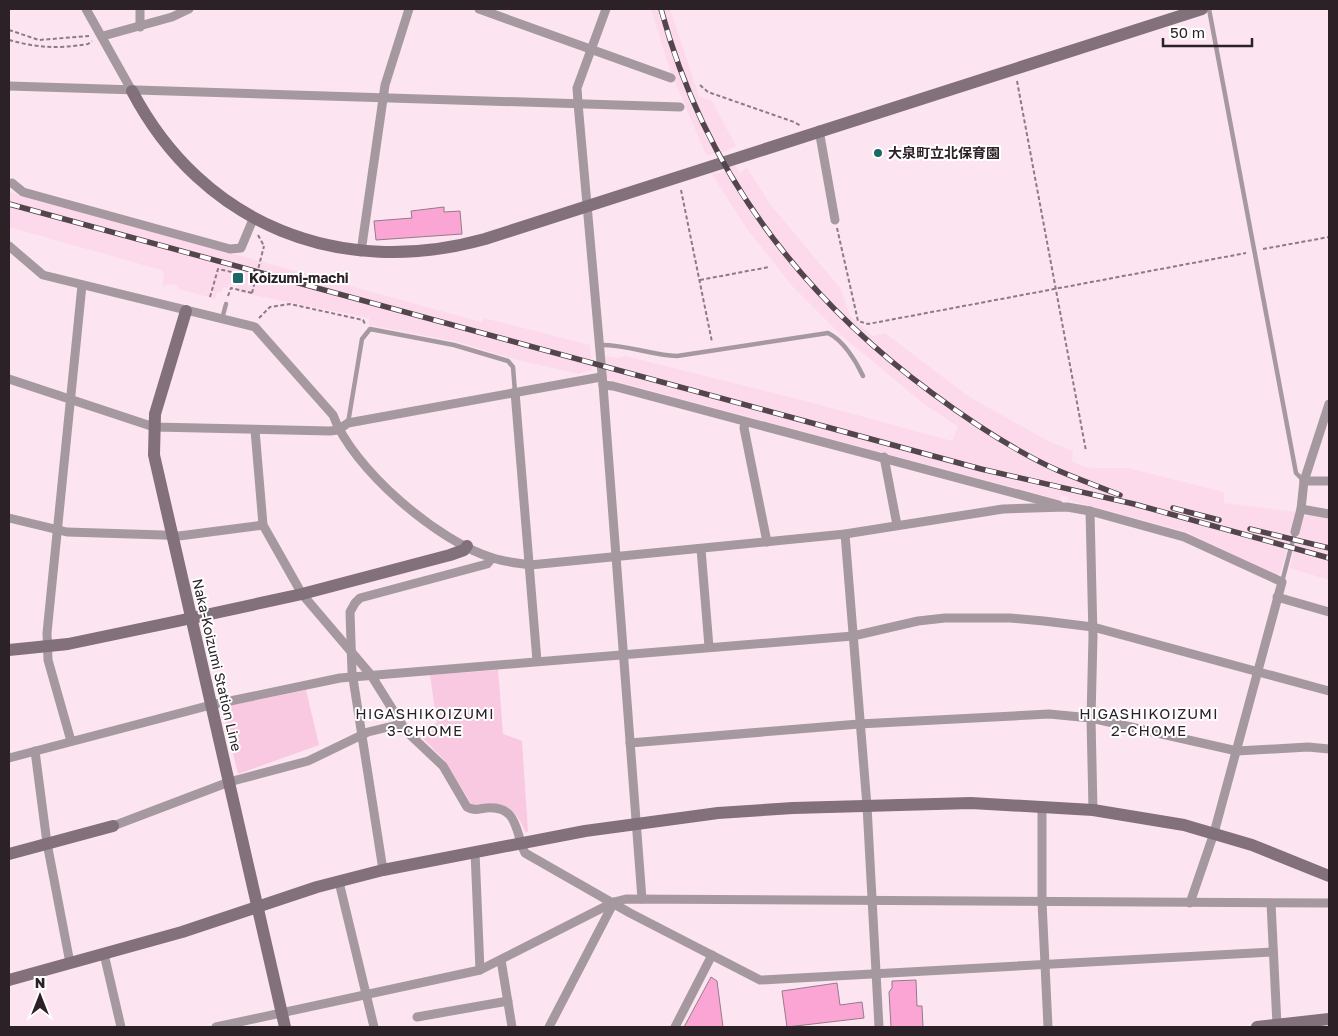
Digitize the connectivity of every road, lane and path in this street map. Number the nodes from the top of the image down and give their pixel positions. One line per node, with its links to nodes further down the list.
1 (86, 9): 11 (street)
2 (140, 9): 9 (street)
3 (189, 9): 9 (street)
4 (409, 9): 20 (street)
5 (479, 9): 14 (street)
6 (606, 9): 14 (street)
7 (1202, 9): 15 (street)
8 (1209, 9): 33 (lane)
9 (140, 26): 11 (street)
10 (9, 30): 12 (path)
11 (103, 36): 12 (lane); 19 (street)
12 (93, 38): 13 (path)
13 (9, 40)
14 (592, 50): 16 (street); 21 (street)
15 (1014, 69): 23 (street); 39 (path)
16 (671, 78)
17 (700, 84): 24 (path)
18 (9, 86): 19 (street)
19 (132, 91): 20 (street); 28 (street)
20 (383, 97): 21 (street); 34 (street)
21 (578, 103): 22 (street); 27 (street)
22 (680, 107)
23 (819, 130): 24 (street); 29 (street)
24 (805, 135): 25 (street)
25 (677, 176): 27 (street); 37 (path)
26 (12, 183): 28 (street)
27 (586, 206): 34 (street); 46 (street)
28 (254, 217): 34 (street)
29 (835, 220): 39 (path)
30 (257, 234): 41 (path, bridge)
31 (1329, 237): 33 (path)
32 (9, 246): 38 (street)
33 (1254, 251): 39 (path); 61 (lane)
34 (361, 252)
35 (768, 267): 37 (path)
36 (236, 272): 40 (path)
37 (699, 281): 47 (path)
38 (82, 285): 42 (street); 52 (street)
39 (1055, 289): 59 (path)
40 (210, 298)
41 (226, 304): 43 (lane)
42 (186, 311): 43 (street); 56 (street, Naka-Koizumi Station Line)
43 (222, 320): 44 (street)
44 (252, 327): 45 (path); 58 (street)
45 (367, 331): 51 (lane); 55 (lane)
46 (599, 345): 47 (lane); 50 (street)
47 (713, 350): 48 (lane)
48 (863, 376)
49 (9, 379): 52 (street)
50 (602, 381): 51 (street); 54 (street); 77 (street)
51 (515, 392): 55 (street); 80 (street)
52 (69, 400): 56 (street); 70 (street)
53 (1329, 404): 61 (street)
54 (745, 422): 60 (street); 74 (street)
55 (348, 423): 58 (street)
56 (154, 427): 57 (street); 73 (street, Naka-Koizumi Station Line)
57 (255, 430): 58 (street); 68 (street)
58 (338, 430): 75 (street)
59 (1086, 451)
60 (884, 457): 63 (street); 69 (street)
61 (1304, 481): 62 (street); 64 (street)
62 (1329, 481)
63 (1067, 507): 65 (street); 69 (street)
64 (1301, 509): 66 (street); 71 (street)
65 (1090, 511): 82 (street); 87 (street)
66 (1329, 514)
67 (9, 518): 70 (street)
68 (263, 525): 73 (street); 83 (street)
69 (897, 525): 72 (street)
70 (56, 530): 73 (street); 89 (street)
71 (1295, 532): 82 (lane)
72 (845, 534): 74 (street); 88 (street)
73 (171, 535): 86 (street, Naka-Koizumi Station Line)
74 (767, 542): 76 (street)
75 (467, 546): 78 (street); 79 (street)
76 (701, 549): 77 (street); 90 (street)
77 (616, 557): 80 (street); 93 (street)
78 (492, 558): 80 (street); 81 (street)
79 (417, 564): 81 (street); 83 (street)
80 (530, 565): 94 (street)
81 (423, 581): 92 (street)
82 (1282, 582): 84 (street)
83 (302, 594): 86 (street); 92 (street)
84 (1277, 597): 85 (street); 95 (street)
85 (1329, 612)
86 (190, 618): 89 (street); 99 (street, Naka-Koizumi Station Line)
87 (1093, 627): 88 (street); 95 (street); 100 (street)
88 (853, 636): 90 (street); 102 (street)
89 (46, 647): 91 (street); 104 (street)
90 (710, 647): 93 (street)
91 (9, 650)
92 (352, 652): 96 (street); 97 (street)
93 (623, 654): 94 (street); 105 (street)
94 (537, 661): 96 (street)
95 (1258, 672): 98 (street); 108 (street)
96 (371, 675): 97 (street); 101 (street)
97 (353, 677): 99 (street); 103 (street)
98 (1329, 691)
99 (211, 705): 104 (street); 110 (street, Naka-Koizumi Station Line)
100 (1091, 718): 102 (street); 108 (street); 113 (street)
101 (401, 724): 103 (street); 118 (street)
102 (858, 724): 105 (street); 111 (street)
103 (362, 735): 110 (street); 121 (street)
104 (71, 741): 107 (street)
105 (630, 744): 114 (street)
106 (1329, 749): 108 (street)
107 (35, 751): 109 (street); 117 (street)
108 (1237, 751): 116 (street)
109 (9, 758)
110 (228, 782): 115 (street); 131 (street, Naka-Koizumi Station Line)
111 (867, 806): 112 (street); 114 (street); 125 (street)
112 (1042, 806): 113 (street); 127 (street)
113 (1093, 810): 116 (street)
114 (637, 824): 118 (street); 124 (street)
115 (113, 826): 117 (street)
116 (1214, 834): 122 (street); 128 (street)
117 (47, 844): 120 (street); 136 (street)
118 (523, 844): 119 (street); 126 (street)
119 (475, 852): 121 (street); 138 (street)
120 (9, 854)
121 (382, 870): 123 (street)
122 (1329, 876)
123 (339, 882): 131 (street); 141 (street)
124 (642, 899): 125 (street); 126 (street)
125 (872, 900): 127 (street); 139 (street)
126 (614, 902): 134 (street); 135 (street); 152 (street)
127 (1042, 902): 128 (street); 137 (street)
128 (1190, 903): 130 (street)
129 (1329, 903): 130 (street)
130 (1271, 904): 132 (street)
131 (256, 908): 133 (street); 143 (street, Naka-Koizumi Station Line)
132 (1273, 952): 137 (street); 146 (street)
133 (104, 954): 136 (street); 147 (street)
134 (712, 955): 139 (street); 153 (street)
135 (500, 960): 138 (street); 142 (street)
136 (70, 963): 140 (street)
137 (1045, 965): 139 (street); 155 (street)
138 (480, 970): 141 (street)
139 (876, 974): 154 (street)
140 (9, 980)
141 (366, 996): 143 (street); 150 (street)
142 (508, 1001): 144 (street); 151 (street)
143 (281, 1014): 148 (street); 149 (street, Naka-Koizumi Station Line)
144 (417, 1017)
145 (1329, 1019): 146 (street)
146 (1277, 1025): 156 (street)
147 (121, 1027)
148 (216, 1027)
149 (285, 1027)
150 (374, 1027)
151 (512, 1027)
152 (549, 1027)
153 (675, 1027)
154 (879, 1027)
155 (1048, 1027)
156 (1257, 1027)

